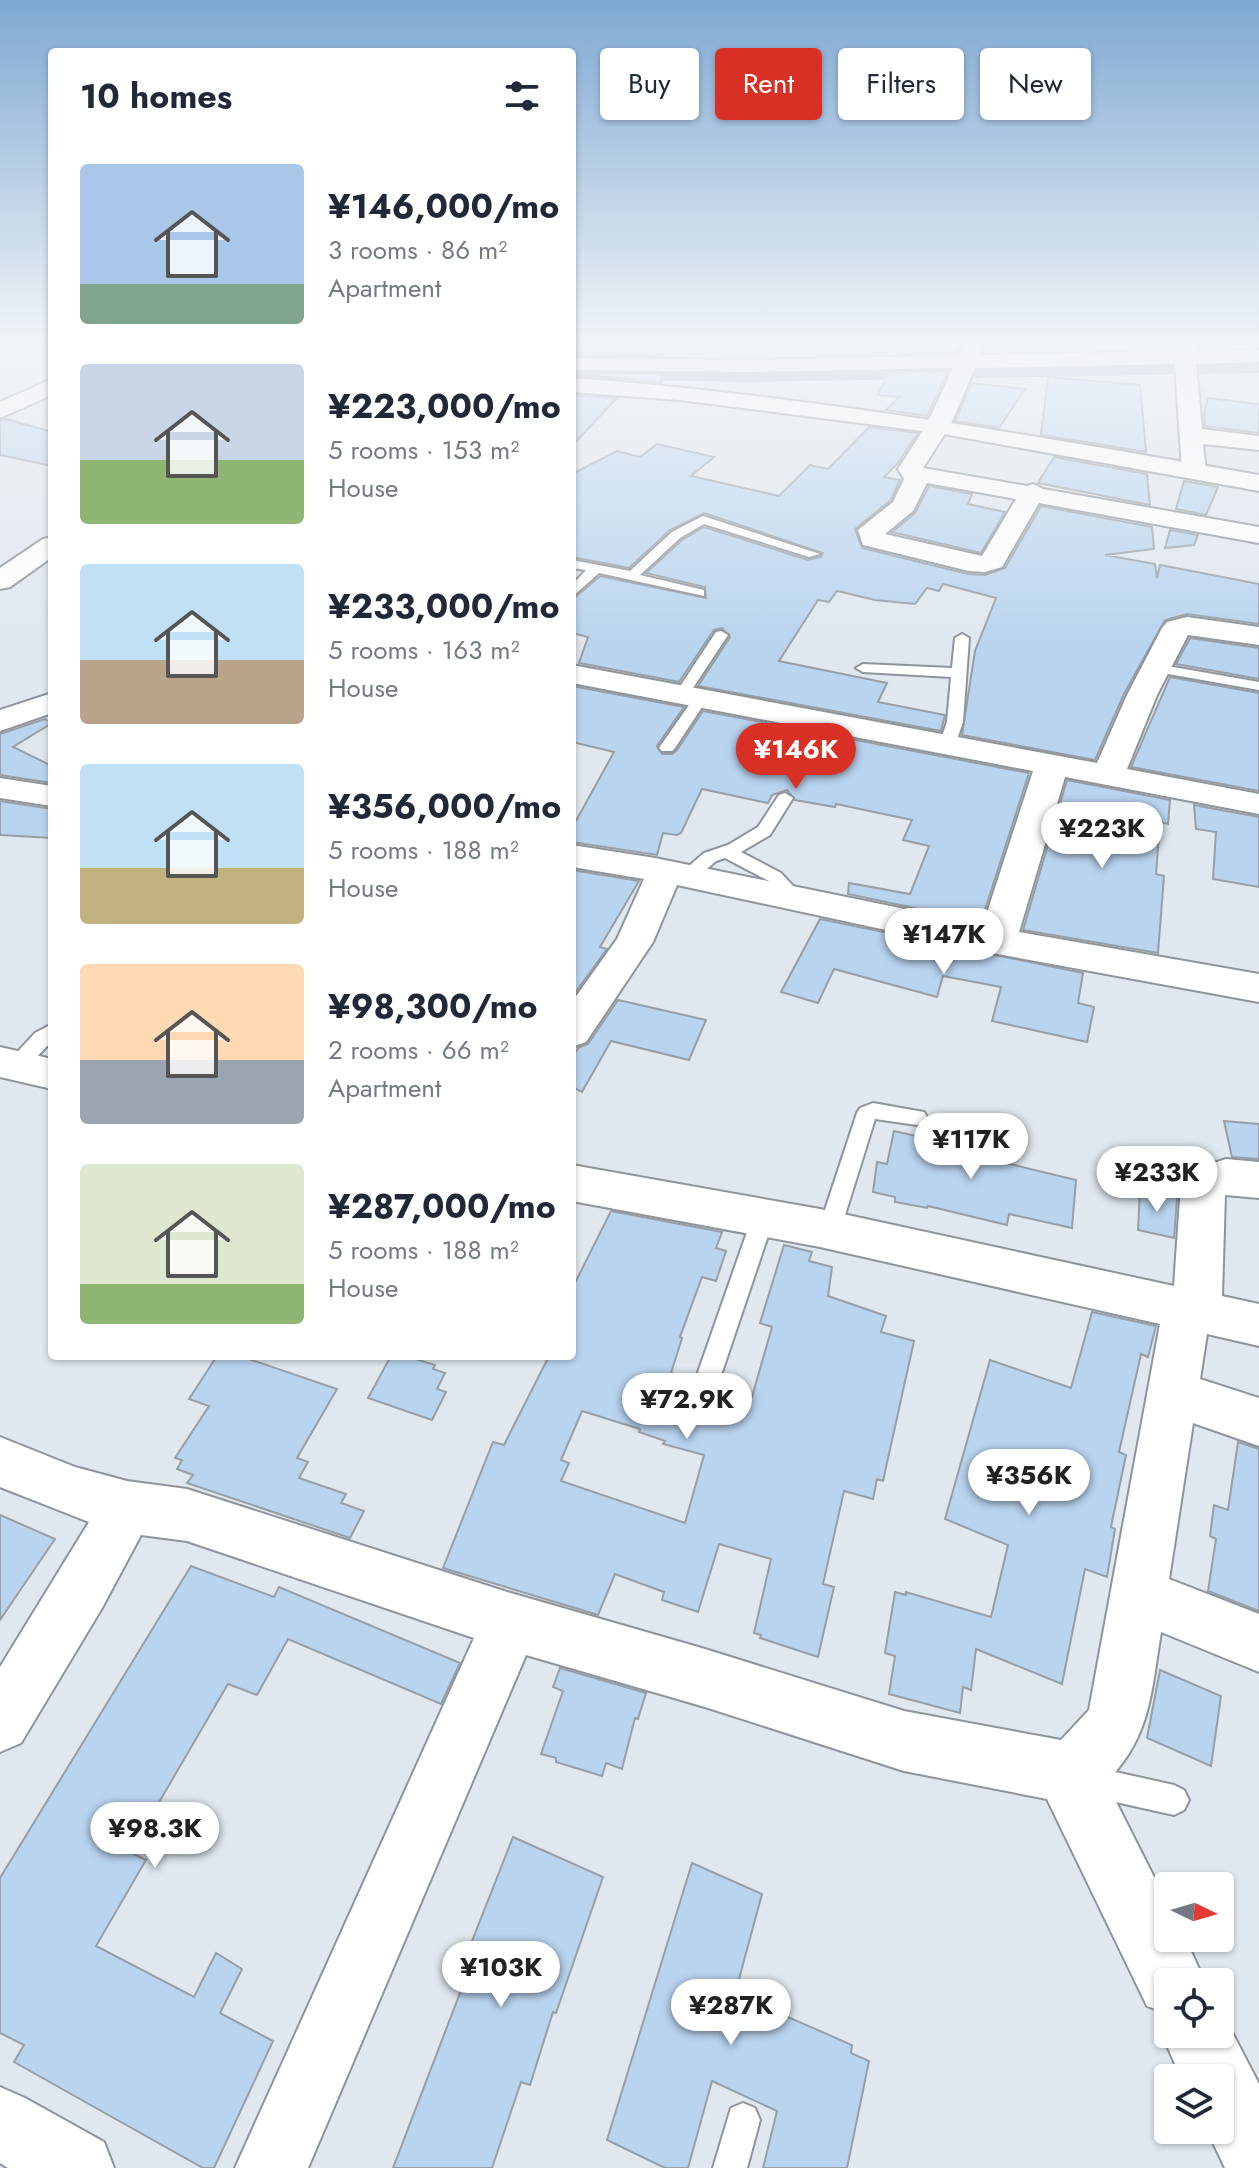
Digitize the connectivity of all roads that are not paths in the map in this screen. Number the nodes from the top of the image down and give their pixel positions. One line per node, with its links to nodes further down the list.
1 (926, 444): 5 (street)
2 (1041, 444): 4 (street)
3 (1191, 444): 4 (street)
4 (1194, 471): 6 (street)
5 (918, 476): 7 (street); 7 (street)
6 (1259, 483)
7 (1033, 492): 8 (street)
8 (1259, 535)
9 (48, 547): 13 (street)
10 (814, 554): 14 (lane)
11 (576, 565): 12 (lane)
12 (595, 569): 14 (lane); 16 (lane)
13 (5, 571): 15 (street)
14 (627, 576): 17 (lane)
15 (48, 582)
16 (576, 589)
17 (699, 593)
18 (721, 635): 26 (lane)
19 (1259, 636): 22 (street)
20 (962, 638): 23 (lane)
21 (863, 668): 23 (lane)
22 (1156, 668): 25 (lane); 32 (street)
23 (959, 673): 29 (lane)
24 (576, 675): 26 (street)
25 (1259, 686)
26 (692, 696): 29 (street); 30 (lane)
27 (48, 703): 28 (street)
28 (0, 721)
29 (947, 745): 31 (street)
30 (667, 748)
31 (1052, 764): 32 (street); 41 (street)
32 (1108, 775): 36 (street)
33 (0, 788): 34 (street)
34 (48, 795)
35 (785, 798): 37 (lane)
36 (1259, 804)
37 (725, 851): 39 (lane); 40 (lane)
38 (576, 857): 39 (street)
39 (676, 875): 40 (street); 43 (street)
40 (797, 900): 41 (street)
41 (997, 941): 42 (street)
42 (1259, 988)
43 (576, 1026)
44 (48, 1034): 45 (lane)
45 (23, 1067)
46 (917, 1117): 50 (lane)
47 (1259, 1180): 51 (street)
48 (576, 1186): 49 (street)
49 (763, 1218): 50 (street); 53 (lane)
50 (829, 1231): 51 (street)
51 (1192, 1310): 52 (street); 54 (street)
52 (1259, 1325)
53 (707, 1381)
54 (1173, 1393): 55 (street); 58 (street)
55 (1259, 1422)
56 (0, 1462): 57 (street)
57 (127, 1507): 59 (street); 61 (street)
58 (1138, 1595): 60 (street); 62 (street)
59 (511, 1622): 62 (street); 70 (street)
60 (1259, 1643)
61 (0, 1722)
62 (1068, 1776): 63 (lane); 64 (street)
63 (1174, 1800)
64 (1164, 1968)
65 (1234, 2110): 68 (street)
66 (743, 2120): 71 (lane)
67 (0, 2123): 69 (street)
68 (1259, 2160)
69 (78, 2168)
70 (271, 2168)
71 (730, 2168)

